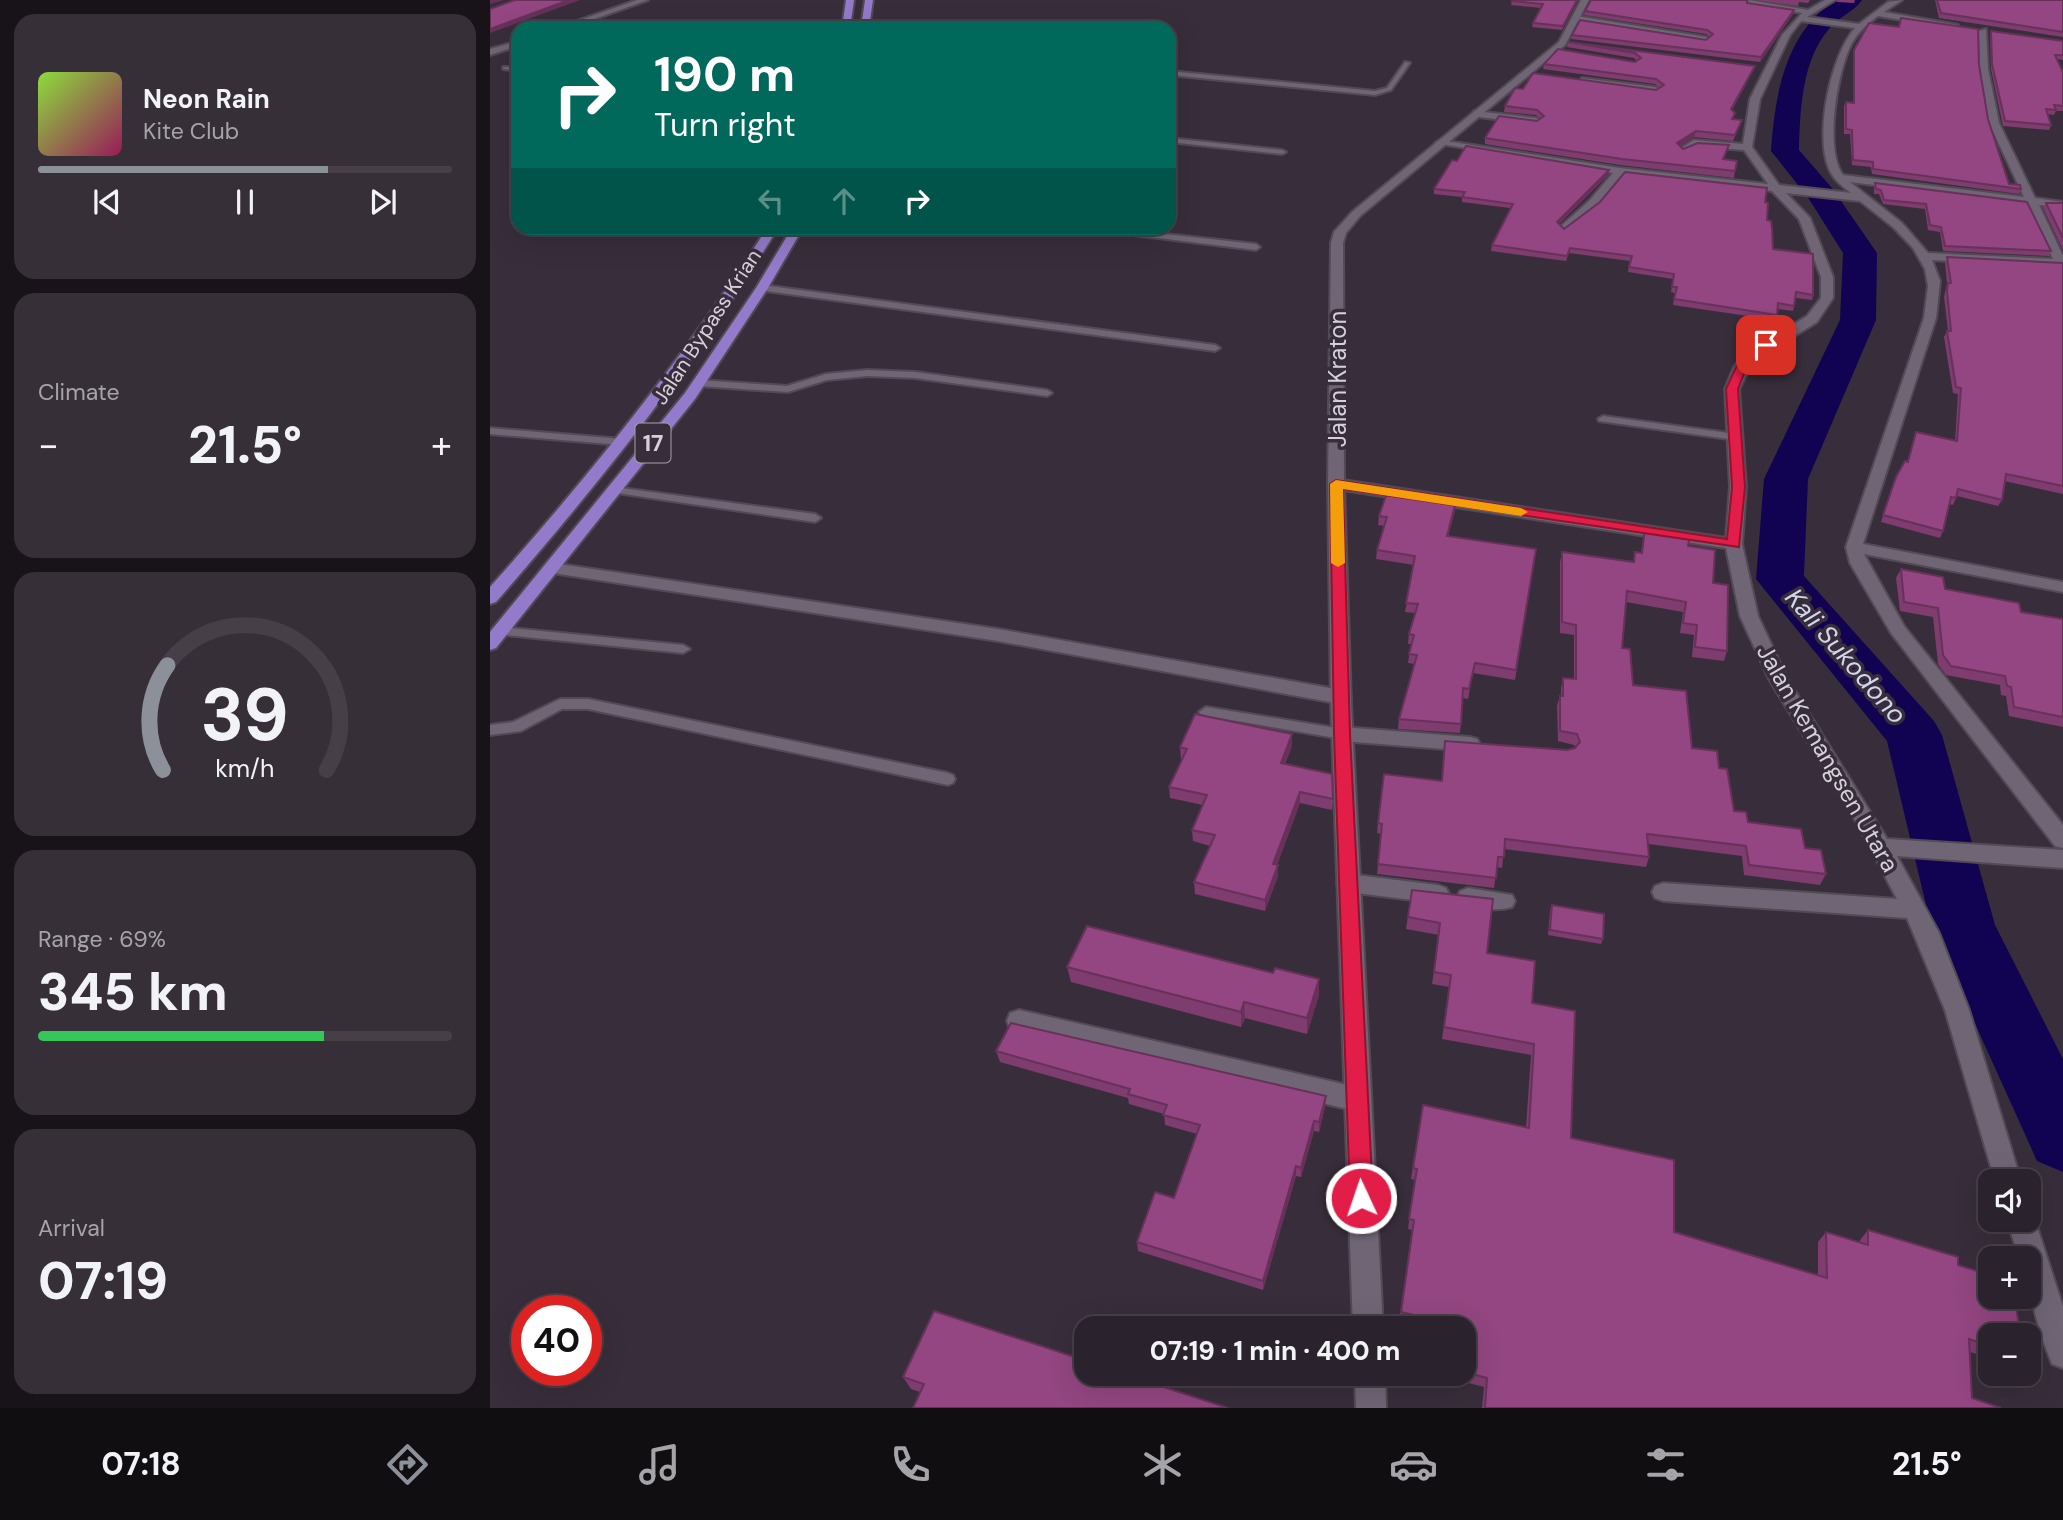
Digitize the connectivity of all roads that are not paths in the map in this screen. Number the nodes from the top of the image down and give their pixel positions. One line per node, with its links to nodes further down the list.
1 (644, 0): 11 (street)
2 (850, 0): 12 (highway)
3 (869, 0): 13 (highway)
4 (1584, 0): 10 (street, Jalan Kraton)
5 (1830, 0): 9 (street)
6 (1898, 0): 8 (street)
7 (1750, 2): 9 (street)
8 (1877, 13): 14 (street); 15 (street)
9 (1806, 17): 14 (street); 30 (street)
10 (1576, 18): 17 (street); 26 (street, Jalan Kraton)
11 (582, 21)
12 (847, 21)
13 (866, 21)
14 (1854, 26): 34 (street)
15 (1983, 31): 16 (street); 37 (street)
16 (1996, 33)
17 (1706, 39)
18 (511, 45): 19 (street)
19 (490, 52)
20 (1407, 63): 23 (lane)
21 (505, 68): 22 (lane)
22 (511, 68)
23 (1176, 74)
24 (1569, 79): 25 (street)
25 (1655, 90)
26 (1474, 114): 27 (street); 29 (street, Jalan Kraton)
27 (1536, 121)
28 (1176, 141): 32 (lane)
29 (1440, 143): 33 (street); 54 (street, Jalan Kraton)
30 (1747, 148): 31 (street); 35 (street, Jalan Kemangsen Utara)
31 (1683, 150)
32 (1282, 152)
33 (1620, 171): 35 (street); 39 (street)
34 (1841, 178): 36 (street); 37 (street)
35 (1777, 190): 36 (street); 52 (street, Jalan Kemangsen Utara)
36 (1856, 197): 44 (street)
37 (2029, 201): 38 (street); 45 (street)
38 (2063, 205)
39 (1564, 229)
40 (768, 235): 53 (highway, Jalan Bypass Krian / 17)
41 (792, 235): 46 (highway, Jalan Bypass Krian / 17)
42 (1153, 235): 43 (lane)
43 (1256, 247)
44 (1925, 256): 45 (street); 58 (street)
45 (2061, 262)
46 (762, 288): 47 (lane); 48 (highway, Jalan Bypass Krian / 17)
47 (1215, 348)
48 (699, 383): 49 (lane); 55 (highway, Jalan Bypass Krian / 17)
49 (1047, 393)
50 (1603, 419): 52 (lane)
51 (490, 431): 53 (lane)
52 (1736, 437): 57 (street, Jalan Kemangsen Utara)
53 (622, 442): 61 (highway, Jalan Bypass Krian / 17)
54 (1336, 484): 57 (street); 65 (street, Jalan Kraton)
55 (614, 490): 56 (lane); 59 (highway, Jalan Bypass Krian / 17)
56 (815, 518)
57 (1734, 544): 72 (street, Jalan Kemangsen Utara)
58 (1854, 547): 60 (street); 71 (street)
59 (552, 568): 62 (highway, Jalan Bypass Krian / 17); 65 (street)
60 (2063, 587)
61 (490, 598)
62 (500, 631): 63 (highway, Jalan Bypass Krian / 17); 64 (lane)
63 (490, 643)
64 (683, 649)
65 (1341, 697): 68 (street, Jalan Kraton)
66 (1206, 712): 68 (lane)
67 (490, 730): 70 (lane)
68 (1342, 734): 69 (street); 74 (street, Jalan Kraton)
69 (1496, 746)
70 (948, 779)
71 (2063, 840)
72 (1882, 847): 73 (street); 77 (street, Jalan Kemangsen Utara)
73 (2053, 858)
74 (1348, 883): 76 (street); 79 (street, Jalan Kraton)
75 (1663, 892): 77 (street)
76 (1504, 901)
77 (1915, 909): 80 (street, Jalan Kemangsen Utara)
78 (1020, 1021): 79 (street)
79 (1356, 1099): 82 (street, Jalan Kraton)
80 (2004, 1169)
81 (2025, 1232): 83 (street)
82 (1367, 1316)
83 (2063, 1353)
84 (1370, 1386): 85 (street)
85 (1371, 1408)

